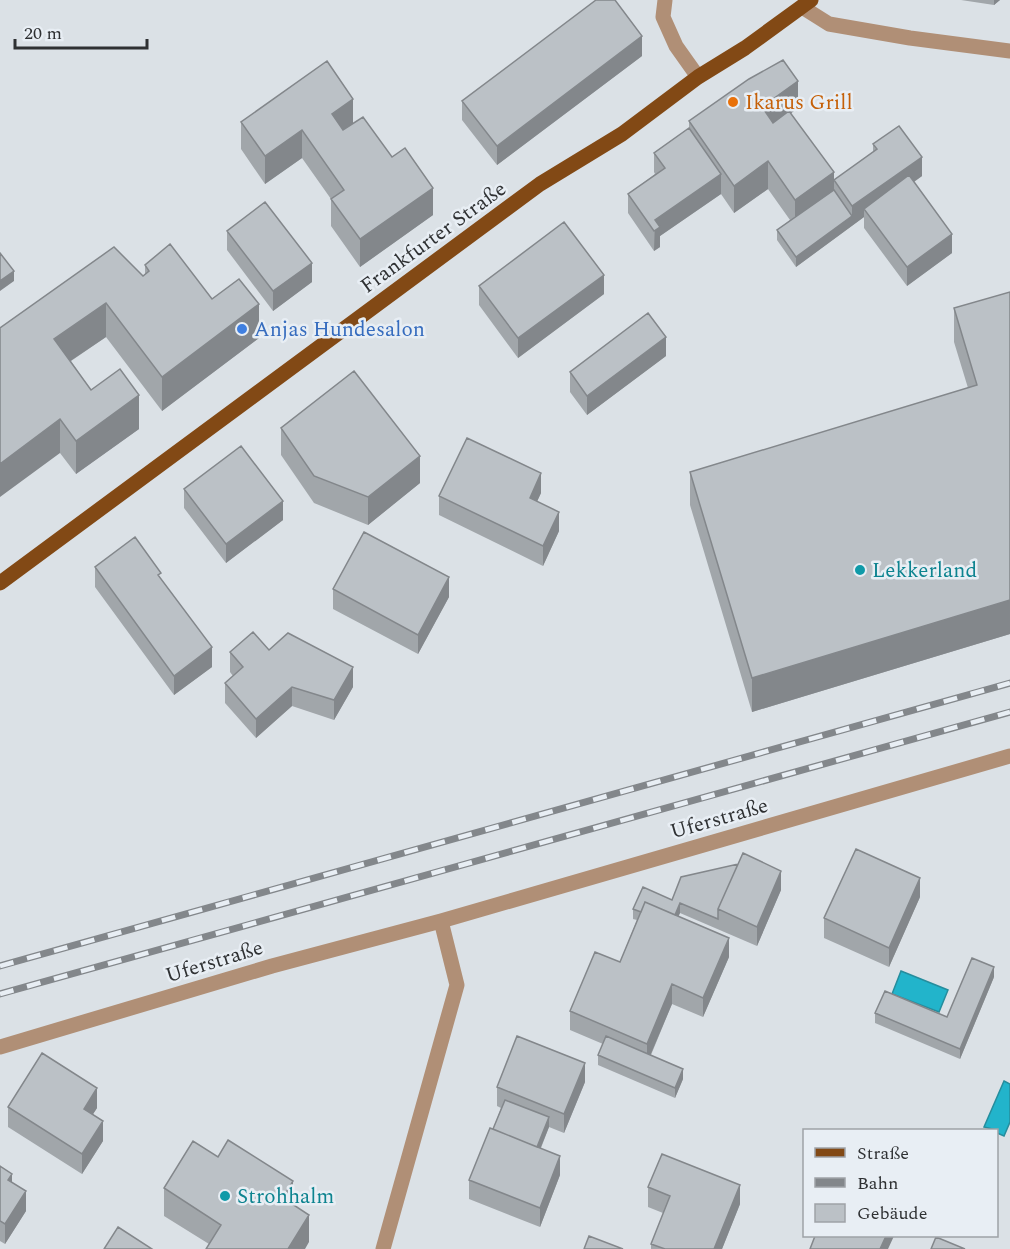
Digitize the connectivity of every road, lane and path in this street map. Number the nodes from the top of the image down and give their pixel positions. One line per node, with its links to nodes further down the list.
1 (665, 0): 4 (street)
2 (806, 4): 3 (street); 4 (main road, Frankfurter Straße)
3 (1010, 51)
4 (698, 77): 5 (main road, Frankfurter Straße)
5 (0, 583)
6 (1010, 756): 7 (street, Uferstraße)
7 (441, 921): 8 (street, Uferstraße); 9 (street)
8 (0, 1047)
9 (382, 1249)

